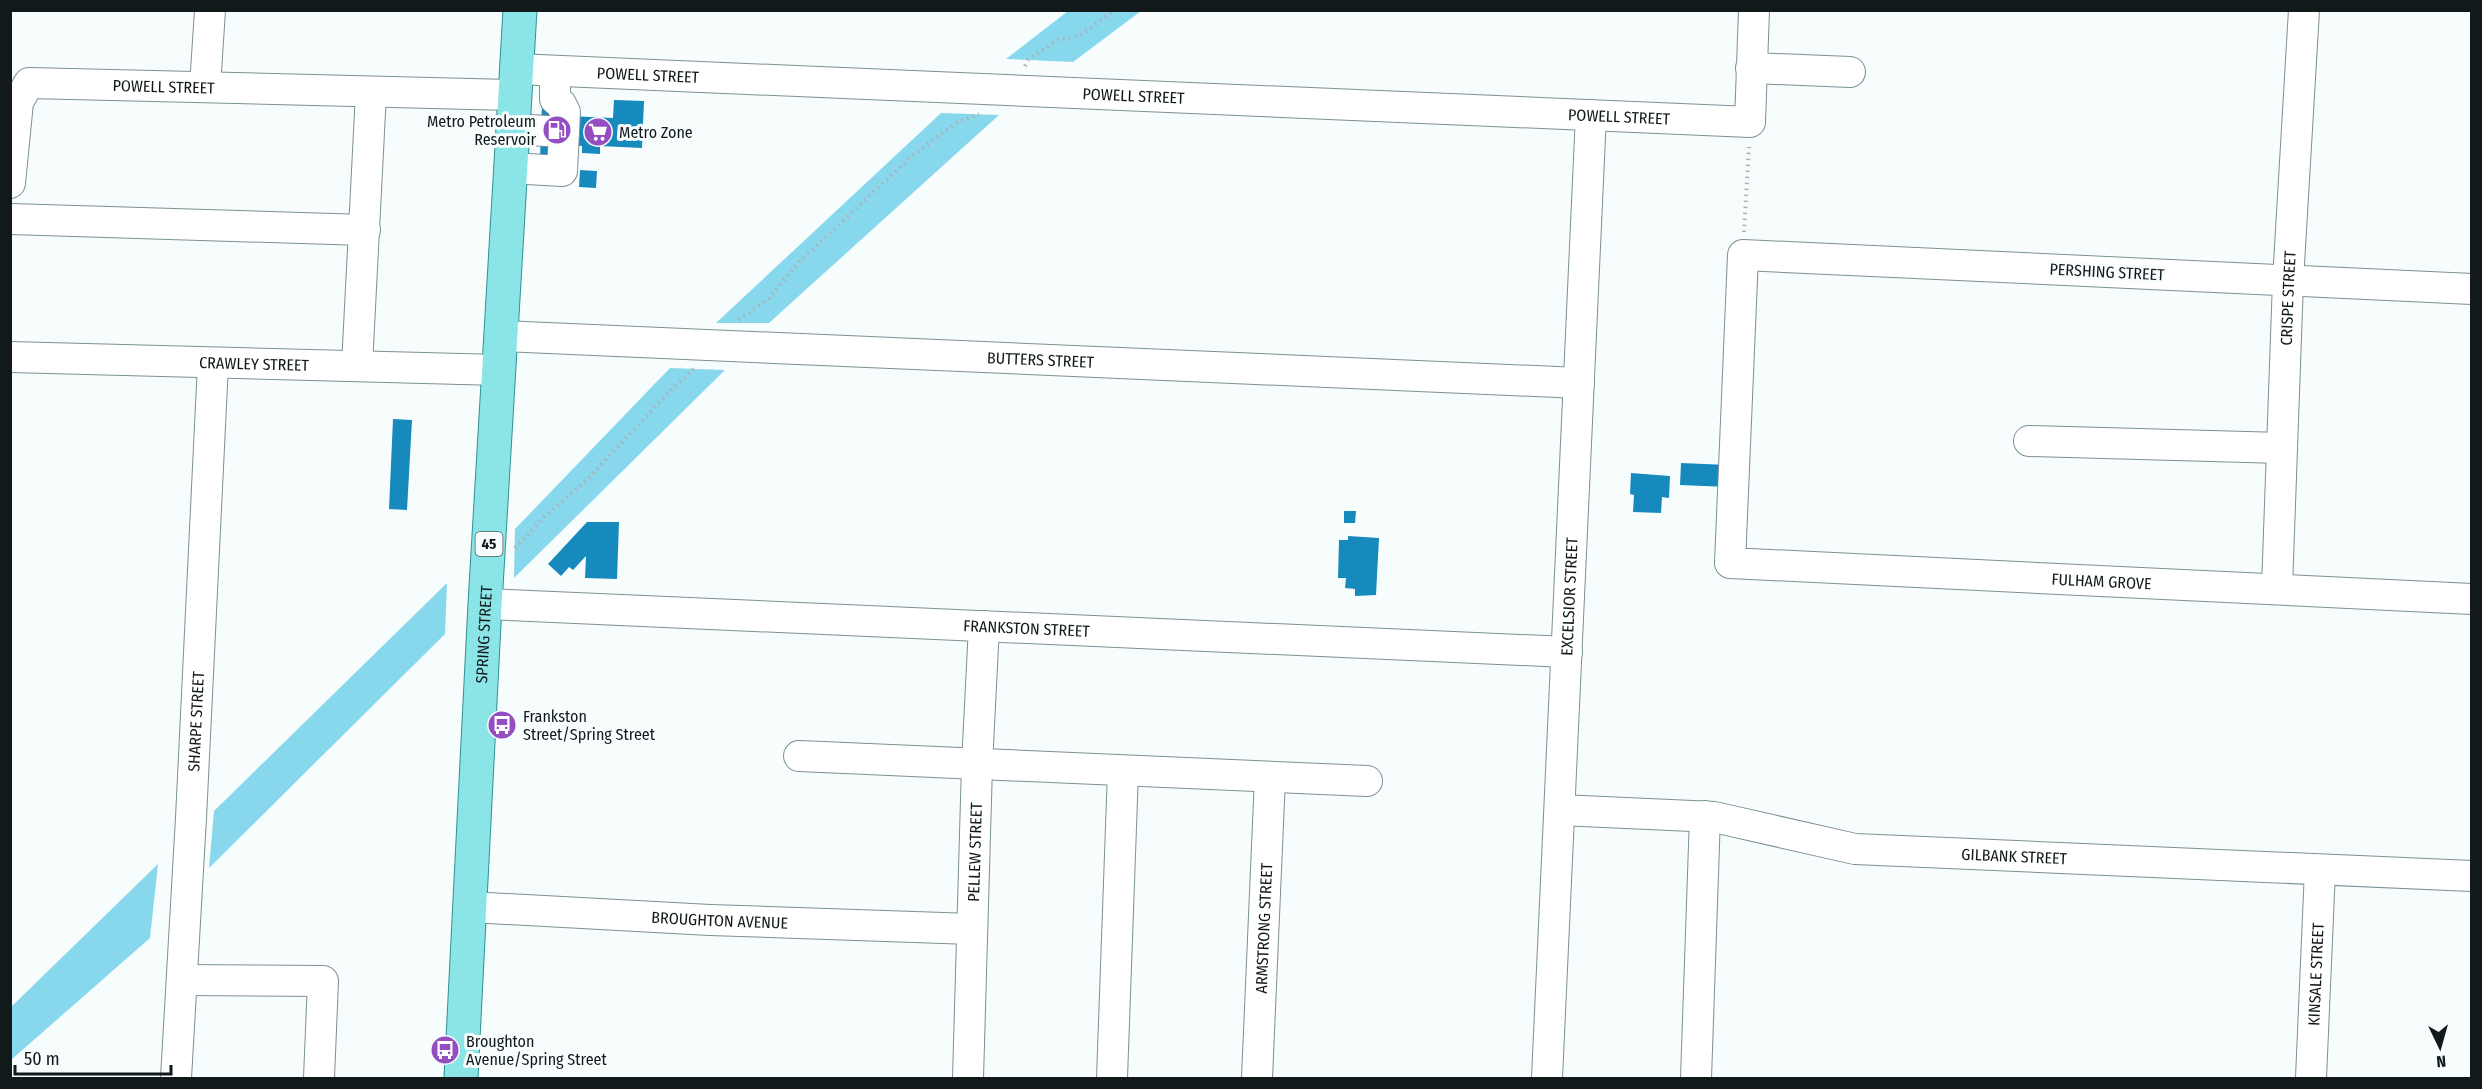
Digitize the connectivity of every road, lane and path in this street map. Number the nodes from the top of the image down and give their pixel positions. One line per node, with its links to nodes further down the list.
1 (210, 10): 10 (street)
2 (520, 10): 9 (main road, SPRING STREET / 45)
3 (1115, 10): 11 (path)
4 (1754, 10): 6 (street)
5 (2304, 10): 22 (street, CRISPE STREET)
6 (1751, 68): 8 (street); 14 (street)
7 (555, 71): 9 (street, POWELL STREET); 11 (street, POWELL STREET); 16 (street)
8 (1850, 72)
9 (515, 82): 12 (street, POWELL STREET); 15 (main road, SPRING STREET / 45)
10 (205, 87): 12 (street, POWELL STREET); 18 (street, POWELL STREET)
11 (997, 90): 13 (street, POWELL STREET); 24 (path)
12 (371, 93): 20 (street)
13 (1591, 115): 14 (street, POWELL STREET); 31 (street, EXCELSIOR STREET)
14 (1750, 122): 21 (path)
15 (512, 129): 16 (street); 17 (main road, SPRING STREET / 45)
16 (564, 132): 17 (street)
17 (510, 168): 25 (main road, SPRING STREET / 45)
18 (10, 183)
19 (10, 219): 20 (street)
20 (364, 230): 28 (street)
21 (1743, 255): 22 (street, PERSHING STREET); 35 (street, FULHAM GROVE)
22 (2288, 280): 23 (street, PERSHING STREET); 33 (street, CRISPE STREET)
23 (2472, 289)
24 (735, 326)
25 (501, 336): 30 (main road, SPRING STREET / 45); 31 (street, BUTTERS STREET)
26 (10, 357): 27 (street, CRAWLEY STREET)
27 (213, 364): 28 (street, CRAWLEY STREET); 51 (street, SHARPE STREET)
28 (357, 366): 30 (street, CRAWLEY STREET)
29 (698, 367): 34 (path)
30 (499, 370): 37 (main road, SPRING STREET / 45)
31 (1579, 383): 39 (street, EXCELSIOR STREET)
32 (2029, 441): 33 (street)
33 (2282, 448): 35 (street, CRISPE STREET)
34 (509, 552)
35 (2277, 588): 36 (street, FULHAM GROVE)
36 (2472, 599)
37 (485, 604): 38 (street, FRANKSTON STREET); 49 (main road, SPRING STREET / 45)
38 (984, 626): 39 (street, FRANKSTON STREET); 41 (street, PELLEW STREET)
39 (1567, 652): 45 (street, EXCELSIOR STREET)
40 (798, 756): 41 (street)
41 (977, 765): 42 (street); 50 (street, PELLEW STREET)
42 (1123, 771): 43 (street); 56 (street)
43 (1270, 777): 44 (street); 57 (street, ARMSTRONG STREET)
44 (1367, 781)
45 (1560, 810): 46 (street, GILBANK STREET); 58 (street, EXCELSIOR STREET)
46 (1705, 816): 47 (street, GILBANK STREET); 59 (street)
47 (2320, 870): 48 (street, GILBANK STREET); 60 (street, KINSALE STREET)
48 (2472, 876)
49 (470, 907): 50 (street, BROUGHTON AVENUE); 54 (main road, SPRING STREET / 45)
50 (972, 929): 55 (street, PELLEW STREET)
51 (182, 980): 52 (street, SHARPE STREET); 53 (street)
52 (176, 1078)
53 (319, 1078)
54 (461, 1078)
55 (969, 1078)
56 (1112, 1078)
57 (1257, 1078)
58 (1547, 1078)
59 (1696, 1078)
60 (2311, 1078)

